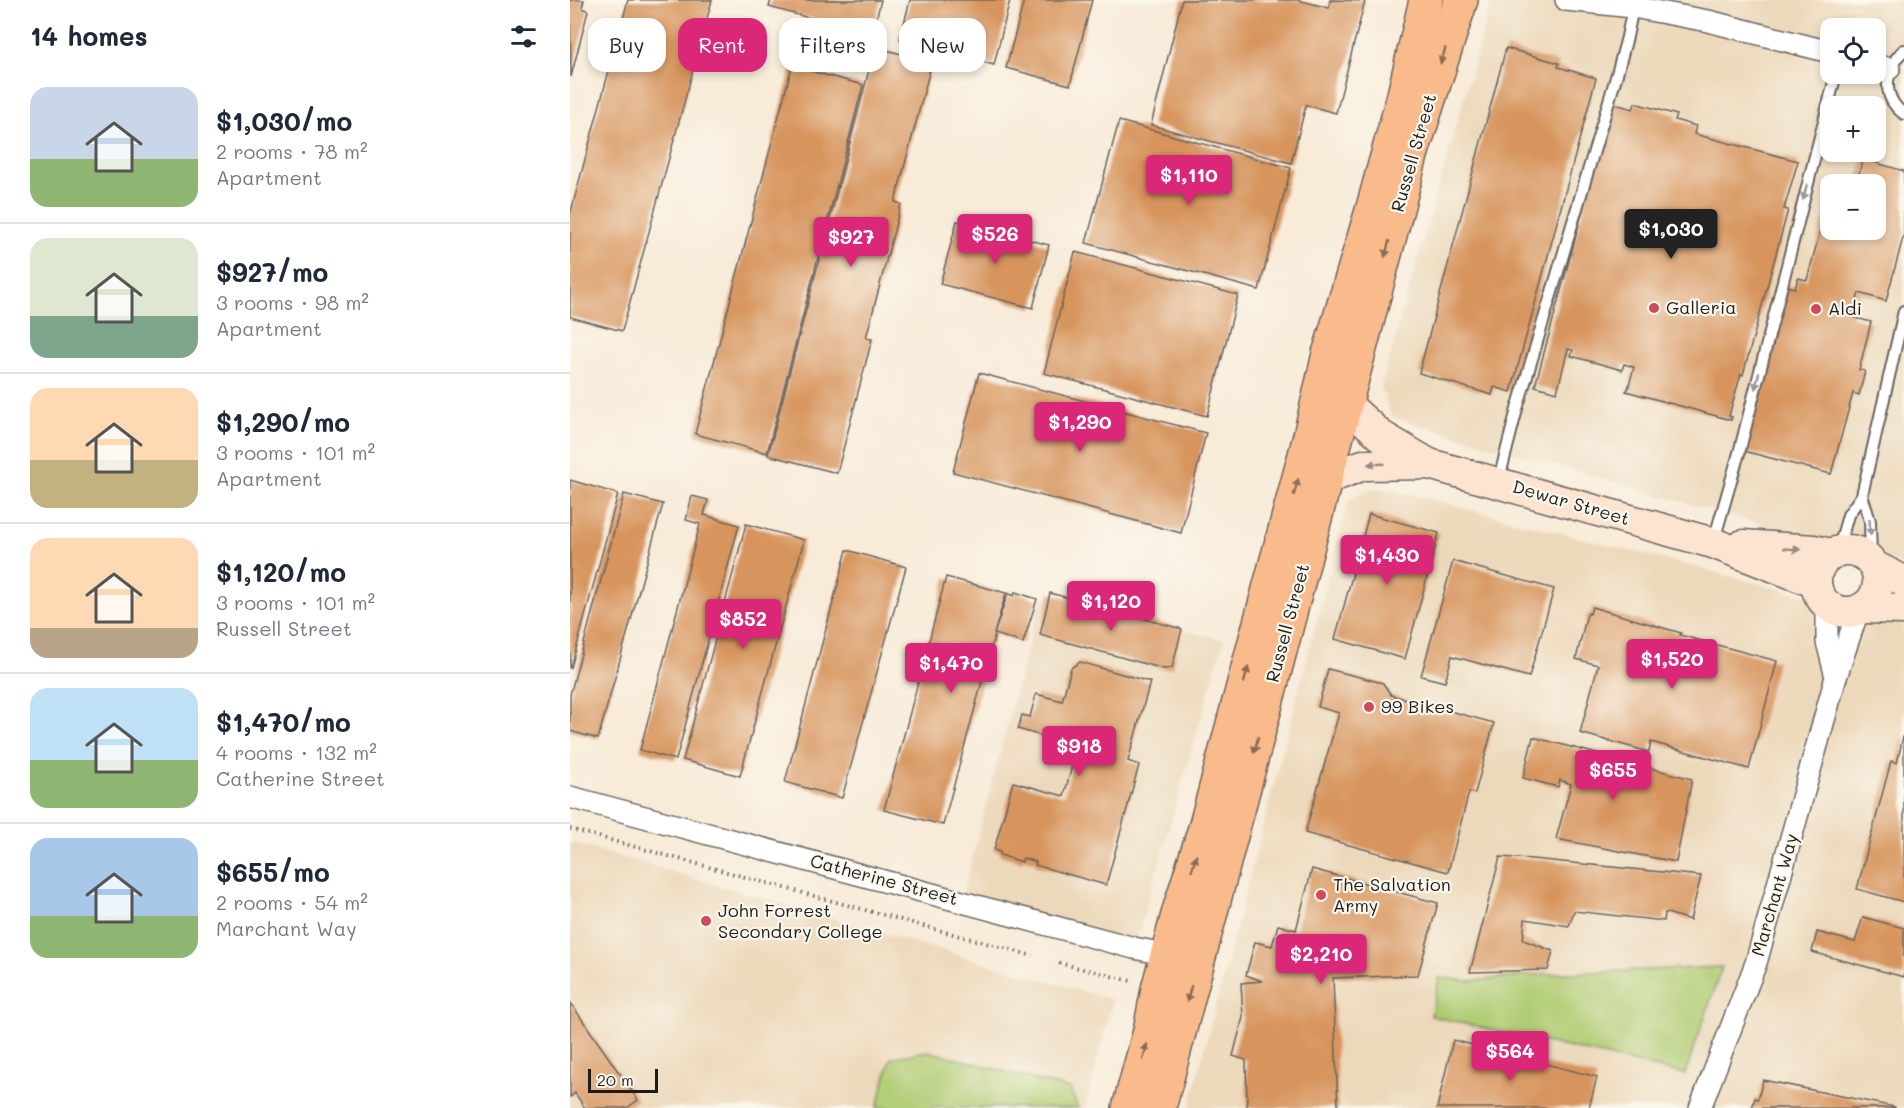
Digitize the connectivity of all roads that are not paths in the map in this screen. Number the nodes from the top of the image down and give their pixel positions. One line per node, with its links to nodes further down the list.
1 (1426, 0): 13 (main road, Russell Street)
2 (1461, 0): 12 (main road, Russell Street, one-way to 12)
3 (1566, 0): 4 (street)
4 (1628, 3): 5 (street); 16 (lane)
5 (1820, 49)
6 (1904, 50): 7 (lane)
7 (1886, 64)
8 (1886, 81): 10 (lane)
9 (1833, 84): 18 (lane, one-way to 18)
10 (1904, 114)
11 (1904, 311): 17 (lane)
12 (1346, 404): 13 (main road, Russell Street); 14 (street, Dewar Street)
13 (1322, 443): 15 (main road, Russell Street); 27 (main road, Russell Street, one-way to 13)
14 (1429, 464): 15 (street, Dewar Street, one-way to 15); 16 (street, Dewar Street)
15 (1327, 479): 27 (main road, Russell Street, one-way to 27)
16 (1498, 483): 18 (street, Dewar Street)
17 (1862, 495): 19 (lane); 20 (lane, one-way to 20)
18 (1713, 543): 19 (street, Dewar Street, one-way to 19); 22 (street, Dewar Street)
19 (1834, 553): 20 (street); 22 (street)
20 (1873, 563): 21 (street); 23 (street)
21 (1904, 580)
22 (1822, 594): 23 (street); 25 (street)
23 (1860, 609): 24 (street); 25 (street, Marchant Way)
24 (1904, 609)
25 (1836, 677): 30 (street, Marchant Way)
26 (570, 797): 27 (street, Catherine Street)
27 (1183, 958): 28 (main road, Russell Street, one-way to 27); 29 (main road, Russell Street, one-way to 29)
28 (1129, 1108)
29 (1159, 1108)
30 (1700, 1108)

